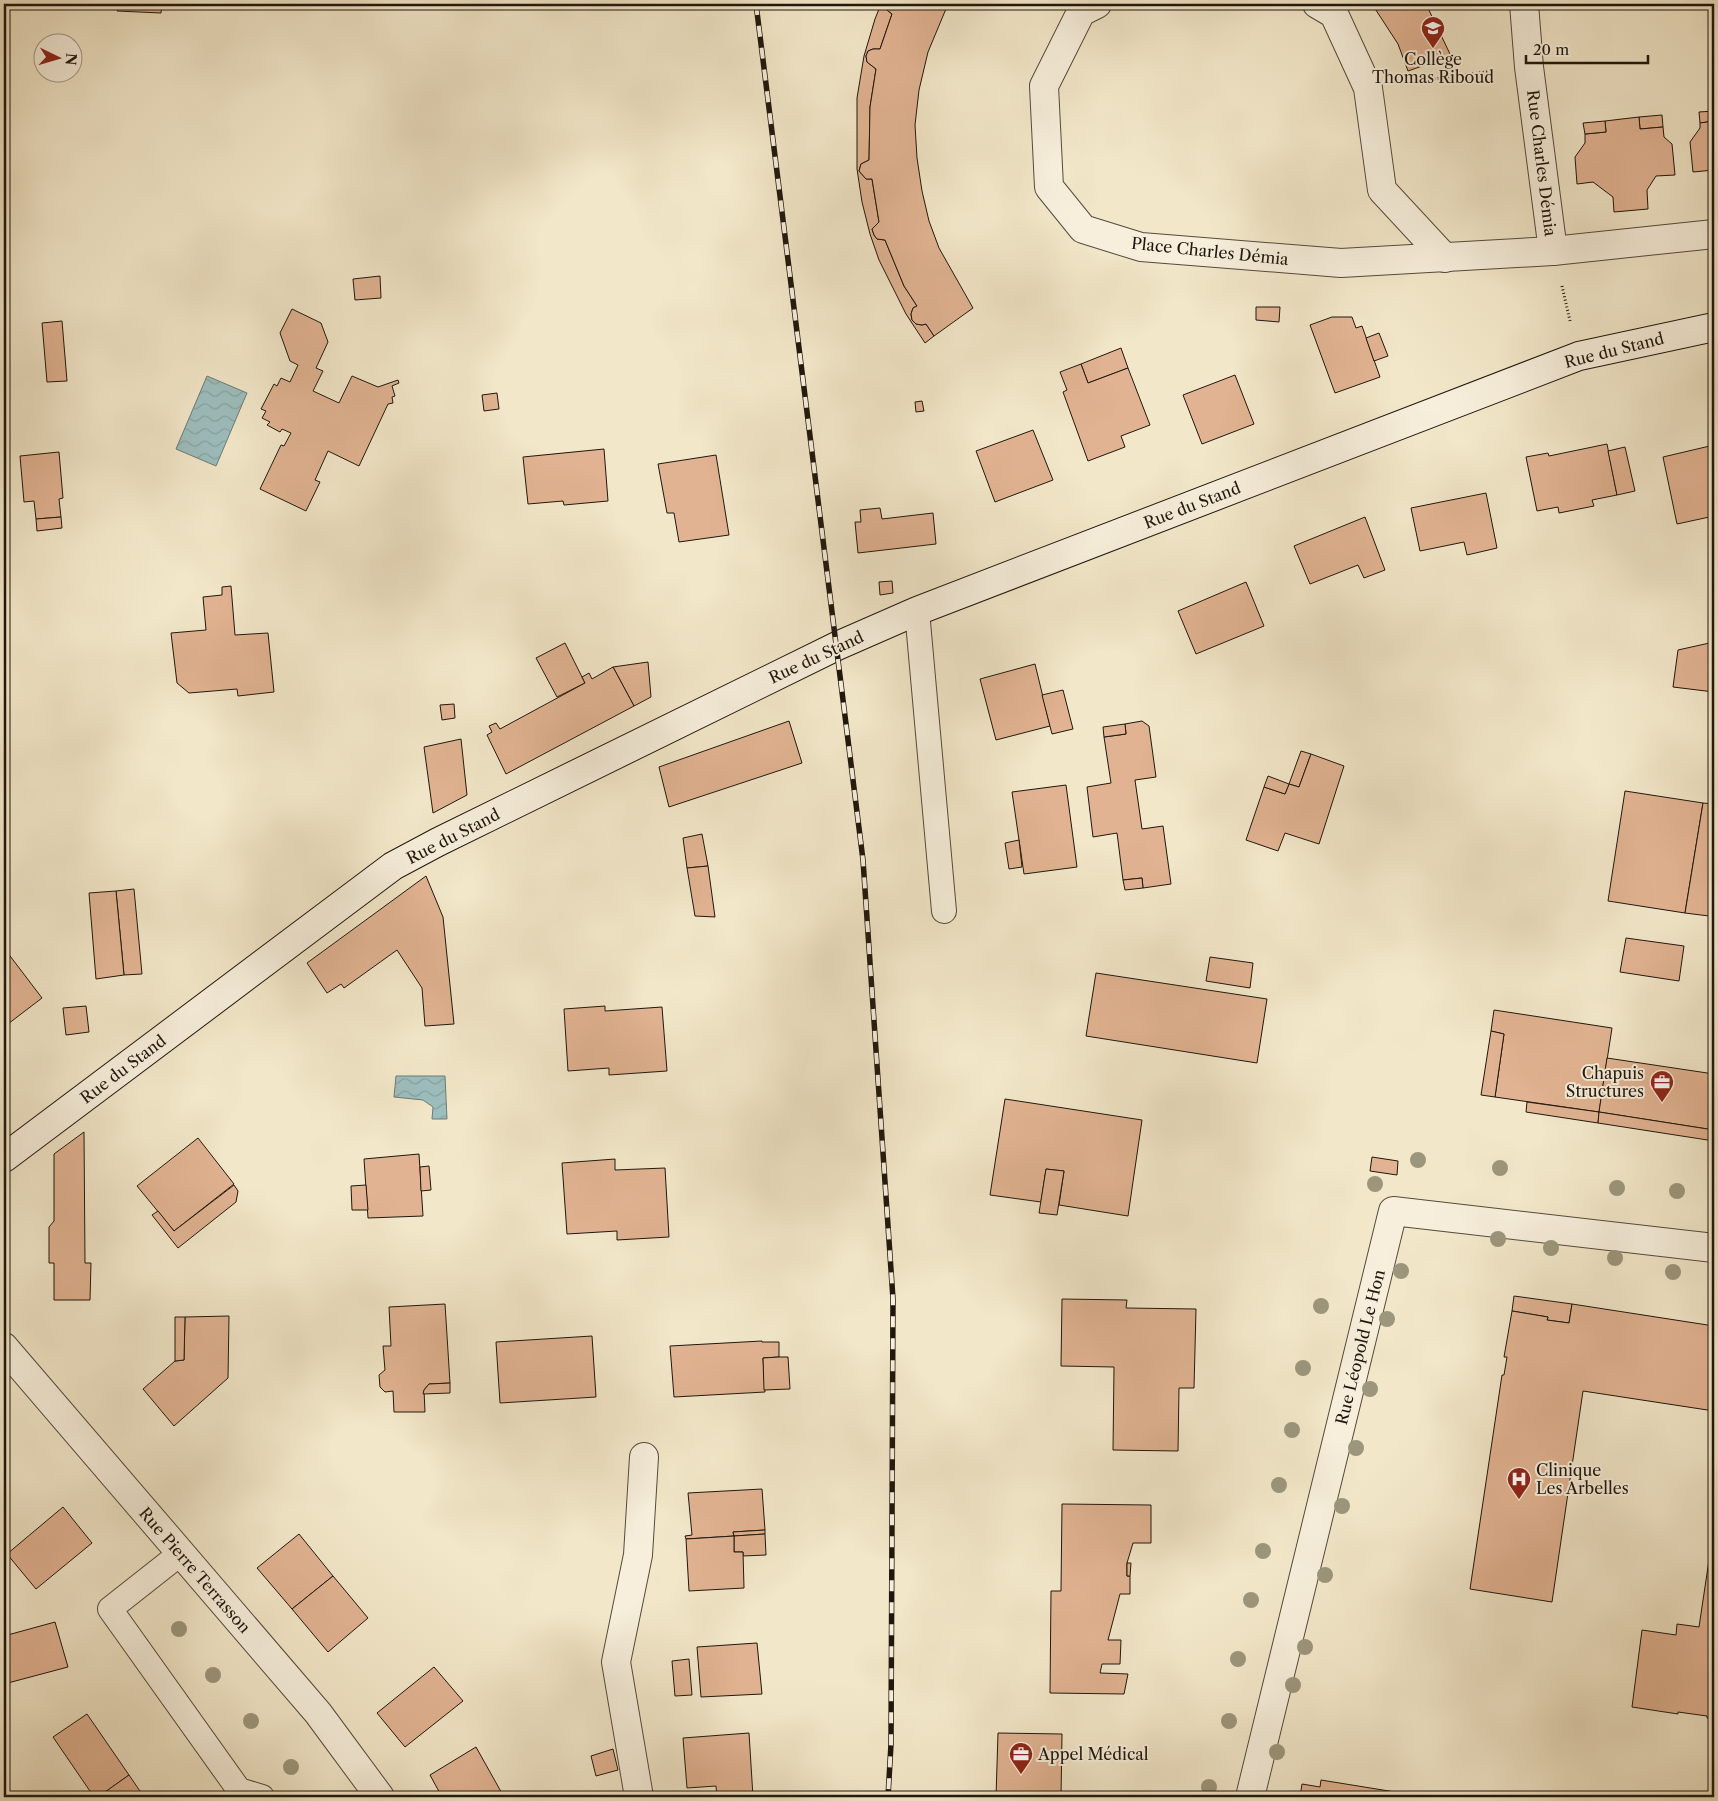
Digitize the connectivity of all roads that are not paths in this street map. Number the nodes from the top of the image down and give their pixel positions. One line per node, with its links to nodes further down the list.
1 (1097, 4): 6 (street, Place Charles Démia)
2 (1317, 4): 6 (street)
3 (1524, 4): 5 (street, Rue Charles Démia)
4 (1714, 234): 5 (street, Rue Charles Démia)
5 (1553, 251): 6 (street, Place Charles Démia)
6 (1445, 258)
7 (1714, 327): 8 (street, Rue du Stand)
8 (917, 611): 9 (lane); 10 (street, Rue du Stand)
9 (944, 911)
10 (4, 1158)
11 (1714, 1248): 18 (street, Rue Léopold Le Hon)
12 (4, 1347): 14 (street, Rue Pierre Terrasson)
13 (644, 1457): 17 (street)
14 (181, 1553): 15 (lane); 16 (street, Rue Pierre Terrasson)
15 (262, 1797)
16 (380, 1797)
17 (638, 1797)
18 (1250, 1797)

